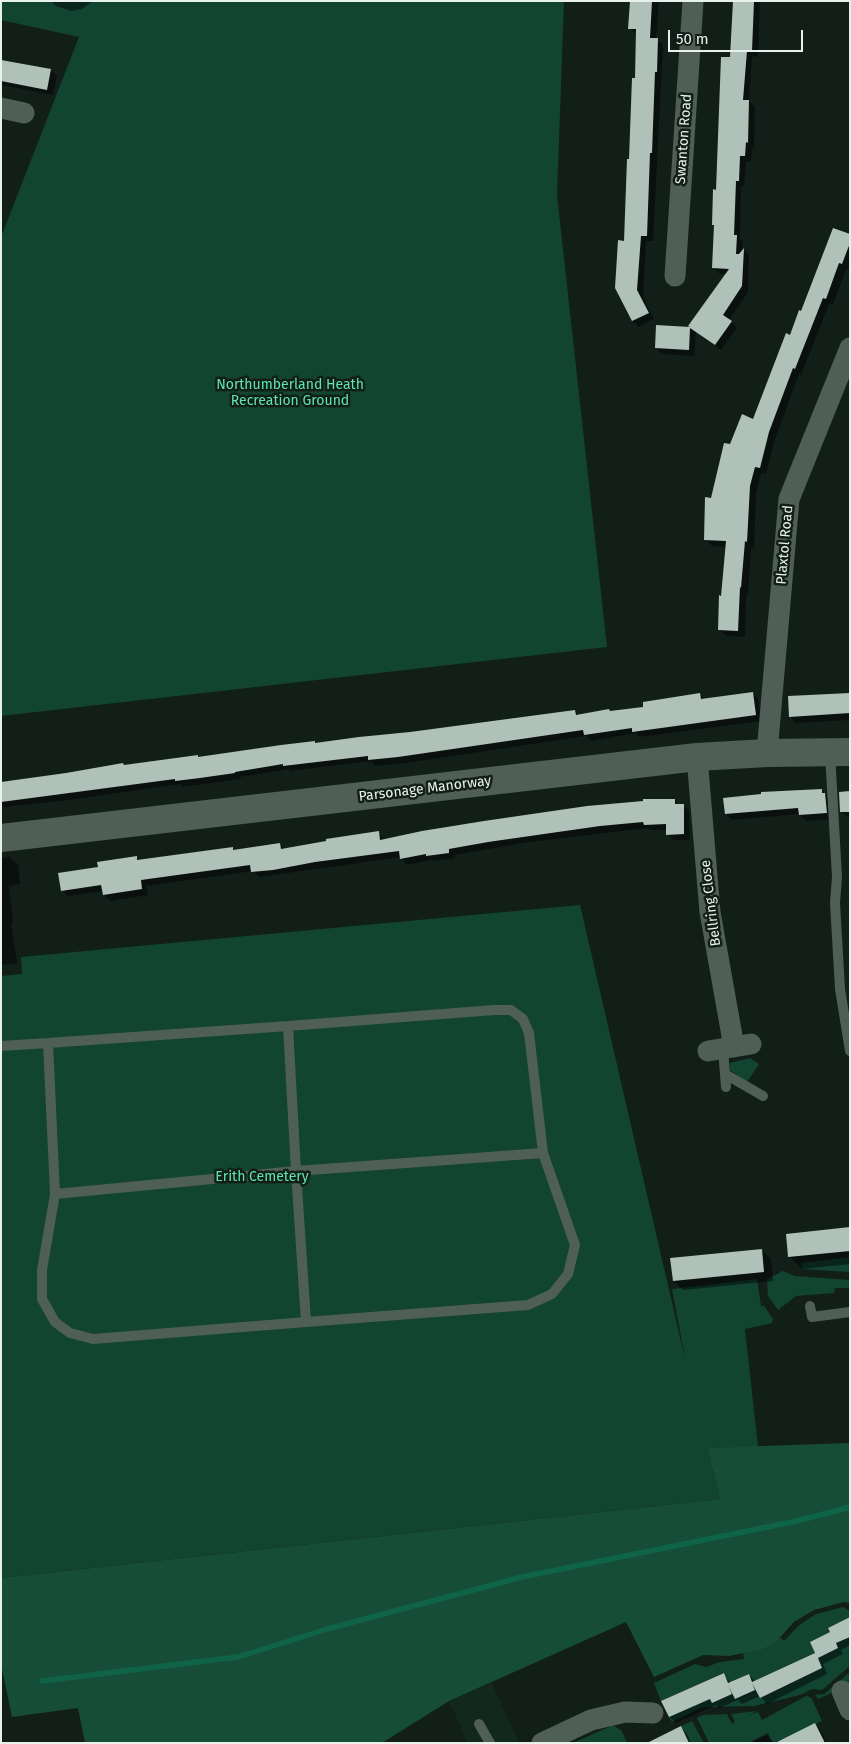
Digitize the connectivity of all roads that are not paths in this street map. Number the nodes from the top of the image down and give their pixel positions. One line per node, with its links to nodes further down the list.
1 (693, 1): 4 (street, Swanton Road)
2 (1, 108): 3 (street)
3 (24, 113)
4 (675, 276)
5 (850, 348): 6 (street, Plaxtol Road)
6 (767, 753): 7 (street, Parsonage Manorway); 8 (street, Parsonage Manorway)
7 (840, 753): 14 (lane)
8 (697, 757): 9 (street, Parsonage Manorway); 13 (street, Bellring Close)
9 (1, 838)
10 (288, 1026): 11 (lane); 18 (lane); 19 (lane)
11 (48, 1043): 12 (lane); 20 (lane)
12 (1, 1046)
13 (729, 1048): 15 (lane)
14 (850, 1051)
15 (725, 1074): 16 (lane); 17 (lane)
16 (726, 1086)
17 (763, 1096)
18 (543, 1153): 19 (lane); 23 (lane)
19 (296, 1171): 20 (lane); 23 (lane)
20 (55, 1194): 23 (lane)
21 (810, 1306): 22 (lane)
22 (850, 1312)
23 (306, 1322)
24 (653, 1713): 27 (street)
25 (479, 1724): 26 (lane)
26 (490, 1743)
27 (542, 1743)

